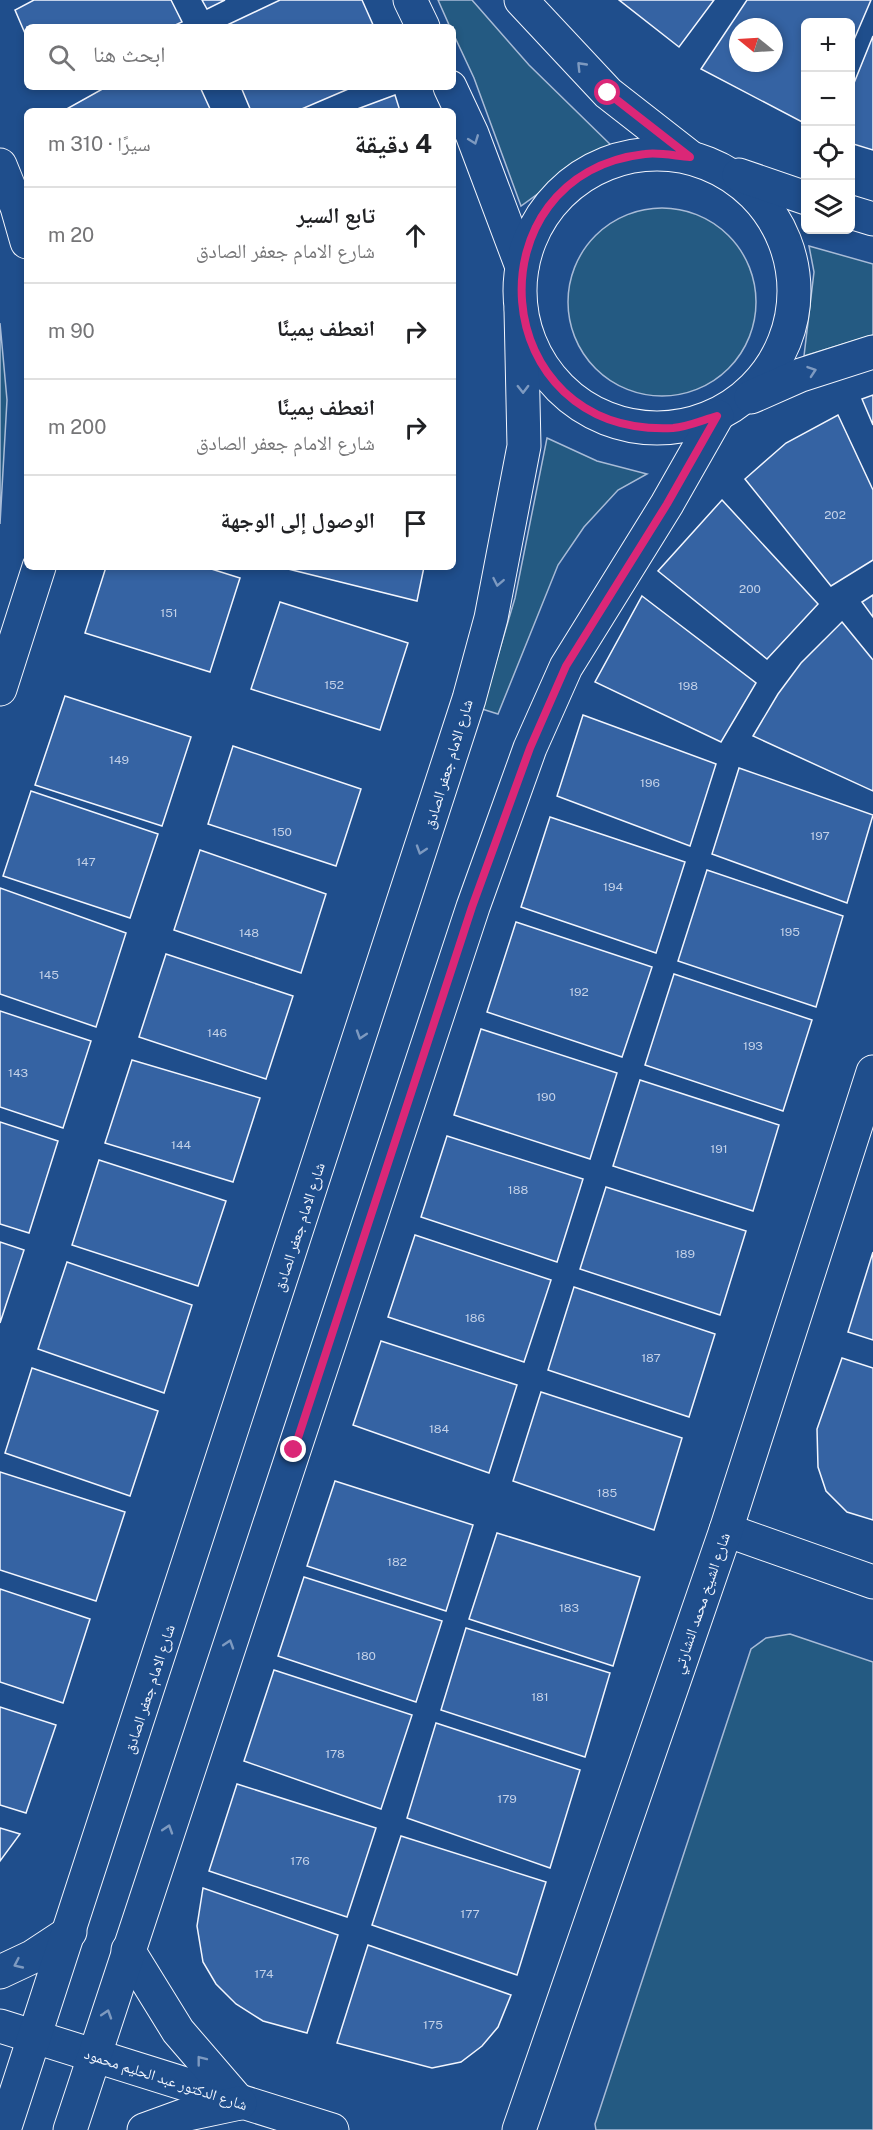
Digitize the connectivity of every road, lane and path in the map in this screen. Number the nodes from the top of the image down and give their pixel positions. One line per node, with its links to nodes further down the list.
1 (410, 0): 3 (street)
2 (521, 0): 5 (street, one-way to 2)
3 (422, 24)
4 (451, 90): 12 (street, one-way to 12)
5 (690, 157): 7 (street); 12 (street)
6 (0, 165): 11 (street)
7 (723, 169): 8 (street); 15 (street)
8 (801, 196)
9 (855, 214): 10 (street)
10 (873, 219)
11 (24, 232)
12 (522, 267): 13 (street, شارع الامام جعفر الصادق)
13 (521, 310): 15 (street); 22 (street, شارع الامام جعفر الصادق, one-way to 22)
14 (873, 352): 15 (street, one-way to 14)
15 (728, 409): 23 (street, one-way to 15)
16 (38, 570): 17 (street)
17 (0, 689)
18 (873, 1072): 19 (street, شارع الشيخ محمد النشارتي)
19 (866, 1123): 20 (street, شارع الشيخ محمد النشارتي)
20 (726, 1530): 21 (street); 33 (street, شارع الشيخ محمد النشارتي)
21 (873, 1582)
22 (70, 1932): 24 (street, one-way to 24); 26 (street, شارع الامام جعفر الصادق)
23 (128, 1950): 27 (street, one-way to 23); 28 (street, one-way to 23)
24 (0, 1972)
25 (0, 2026): 26 (street, شارع الدكتور عبد الحليم محمود)
26 (35, 2037): 27 (street, شارع الدكتور عبد الحليم محمود); 29 (street, شارع الامام جعفر الصادق)
27 (94, 2056): 28 (street, شارع الدكتور عبد الحليم محمود); 30 (street)
28 (240, 2103): 31 (street); 32 (street, شارع الدكتور عبد الحليم محمود)
29 (4, 2130)
30 (70, 2130)
31 (144, 2130)
32 (332, 2130)
33 (519, 2130)

